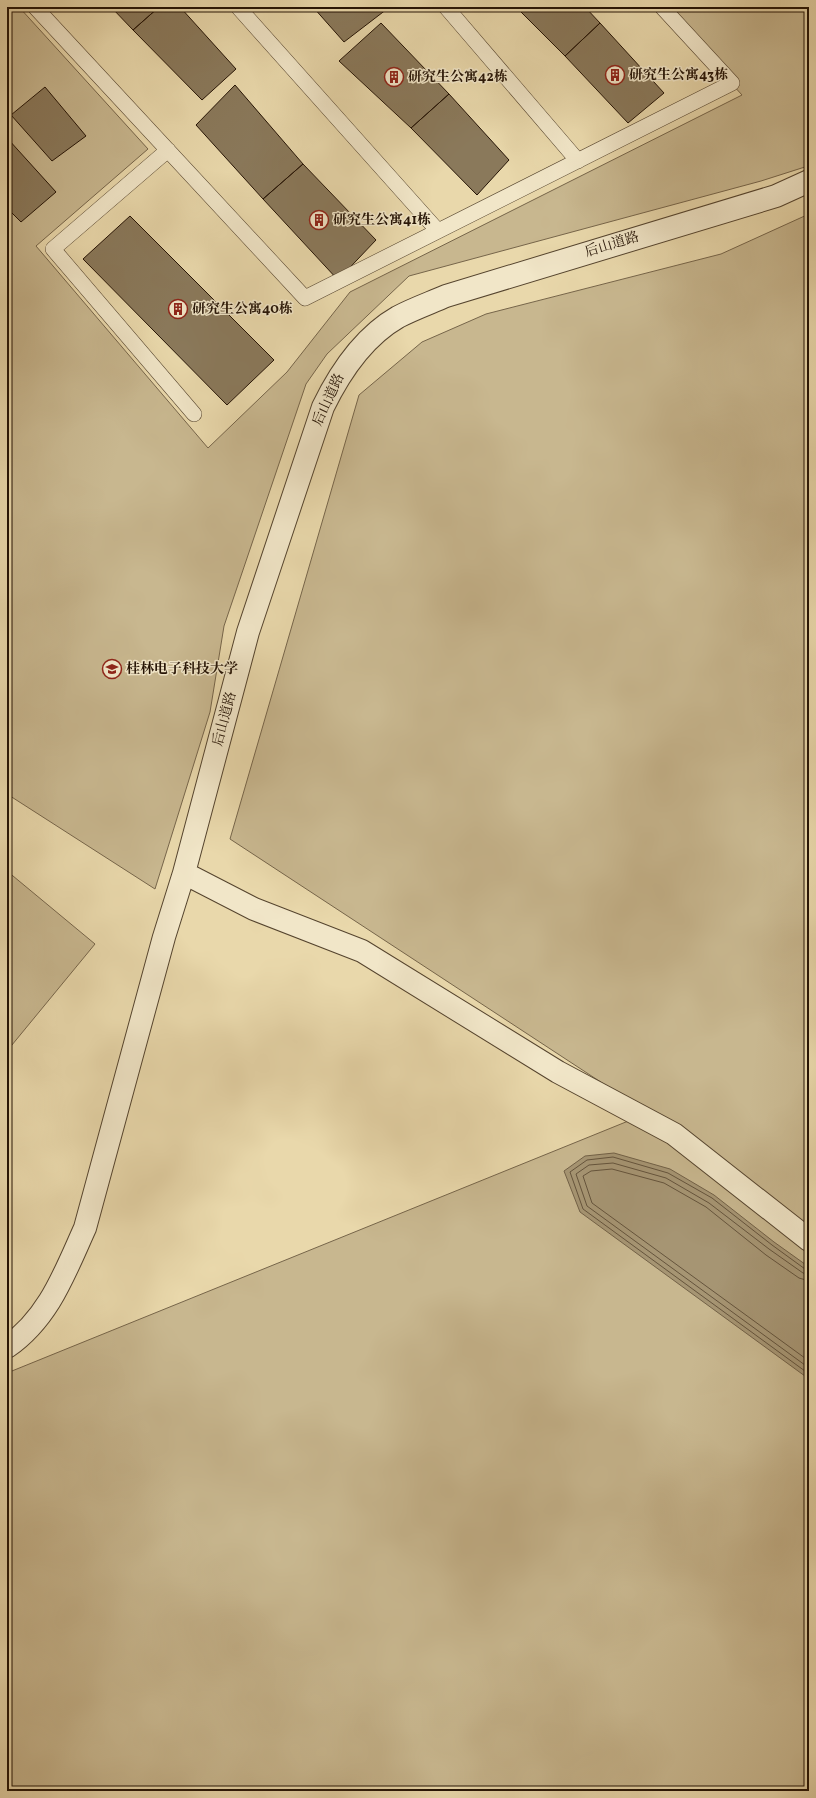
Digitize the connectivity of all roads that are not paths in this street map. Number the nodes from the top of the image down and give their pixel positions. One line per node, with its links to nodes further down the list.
1 (35, 7): 5 (lane)
2 (238, 7): 8 (lane)
3 (446, 7): 6 (lane)
4 (662, 7): 6 (lane)
5 (168, 150): 8 (lane); 9 (lane)
6 (578, 160): 8 (lane)
7 (809, 181): 10 (street, 后山道路)
8 (438, 231)
9 (194, 414)
10 (184, 873): 11 (street); 12 (street, 后山道路)
11 (809, 1240)
12 (7, 1347)

